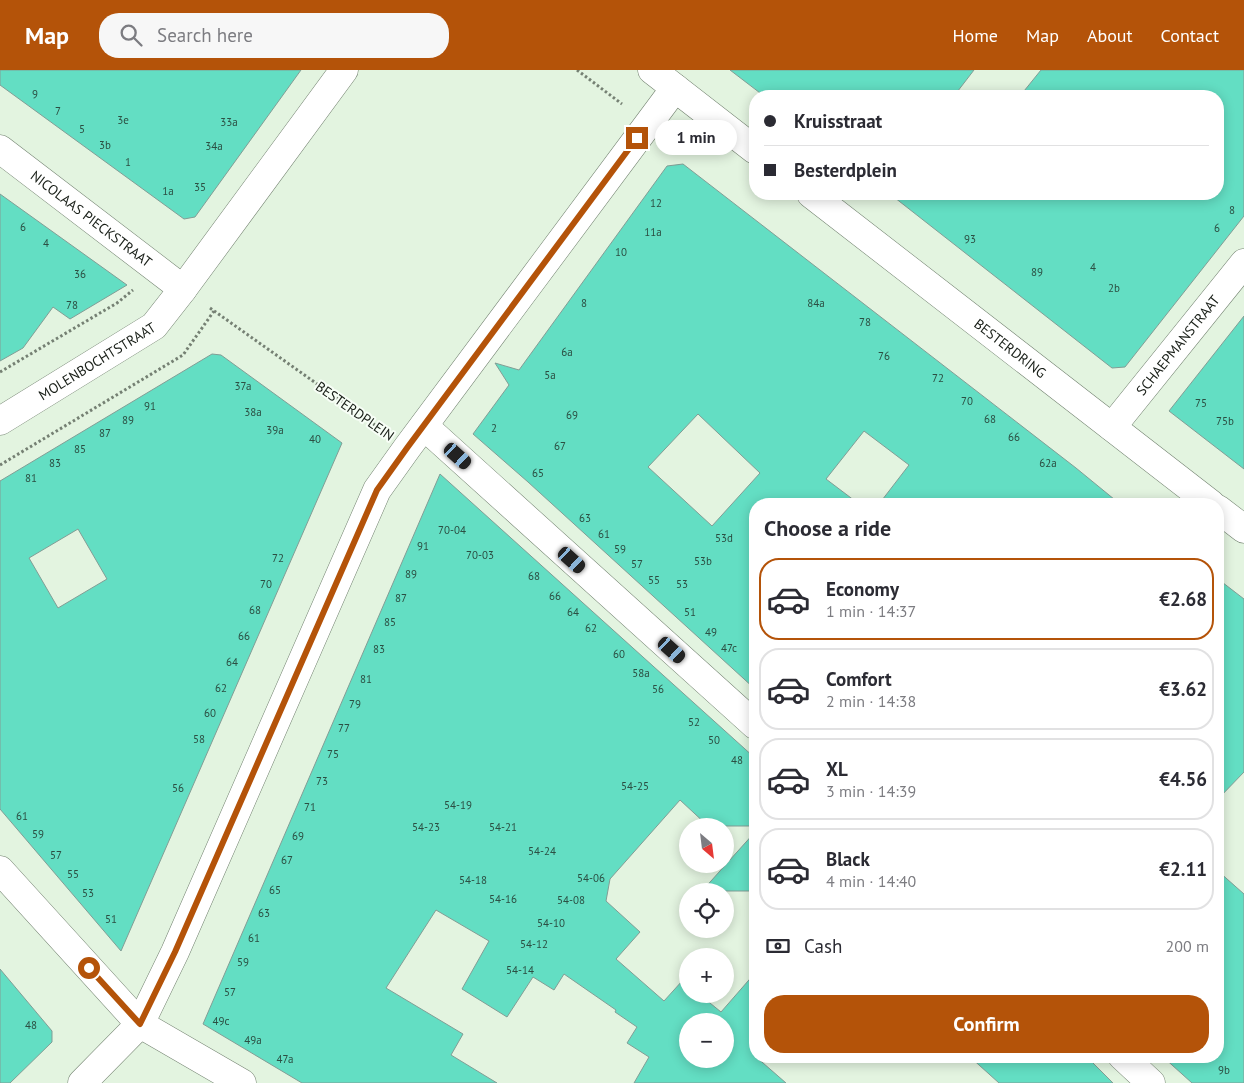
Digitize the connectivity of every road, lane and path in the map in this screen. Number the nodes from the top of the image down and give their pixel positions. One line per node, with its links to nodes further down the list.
1 (344, 70): 9 (street)
2 (652, 70): 3 (street)
3 (675, 88): 4 (street); 13 (street, BESTERDPLEIN)
4 (749, 145)
5 (0, 149): 8 (street, NICOLAAS PIECKSTRAAT)
6 (819, 200): 14 (street, BESTERDRING)
7 (1244, 263): 14 (street, SCHAEPMANSTRAAT)
8 (157, 270): 9 (street, NICOLAAS PIECKSTRAAT); 11 (path)
9 (183, 289): 10 (path, BESTERDPLEIN); 12 (street, MOLENBOCHTSTRAAT)
10 (214, 311): 15 (path, BESTERDPLEIN); 16 (path)
11 (0, 372)
12 (0, 421)
13 (424, 426): 15 (street, BESTERDPLEIN); 20 (street)
14 (1112, 427): 17 (street, BESTERDRING)
15 (407, 448): 22 (street)
16 (0, 465)
17 (1203, 498)
18 (1224, 514): 19 (street)
19 (1244, 529)
20 (749, 720)
21 (0, 870): 22 (street)
22 (140, 1024): 24 (street); 25 (street)
23 (1130, 1063): 26 (street)
24 (82, 1083)
25 (242, 1083)
26 (1151, 1083)

